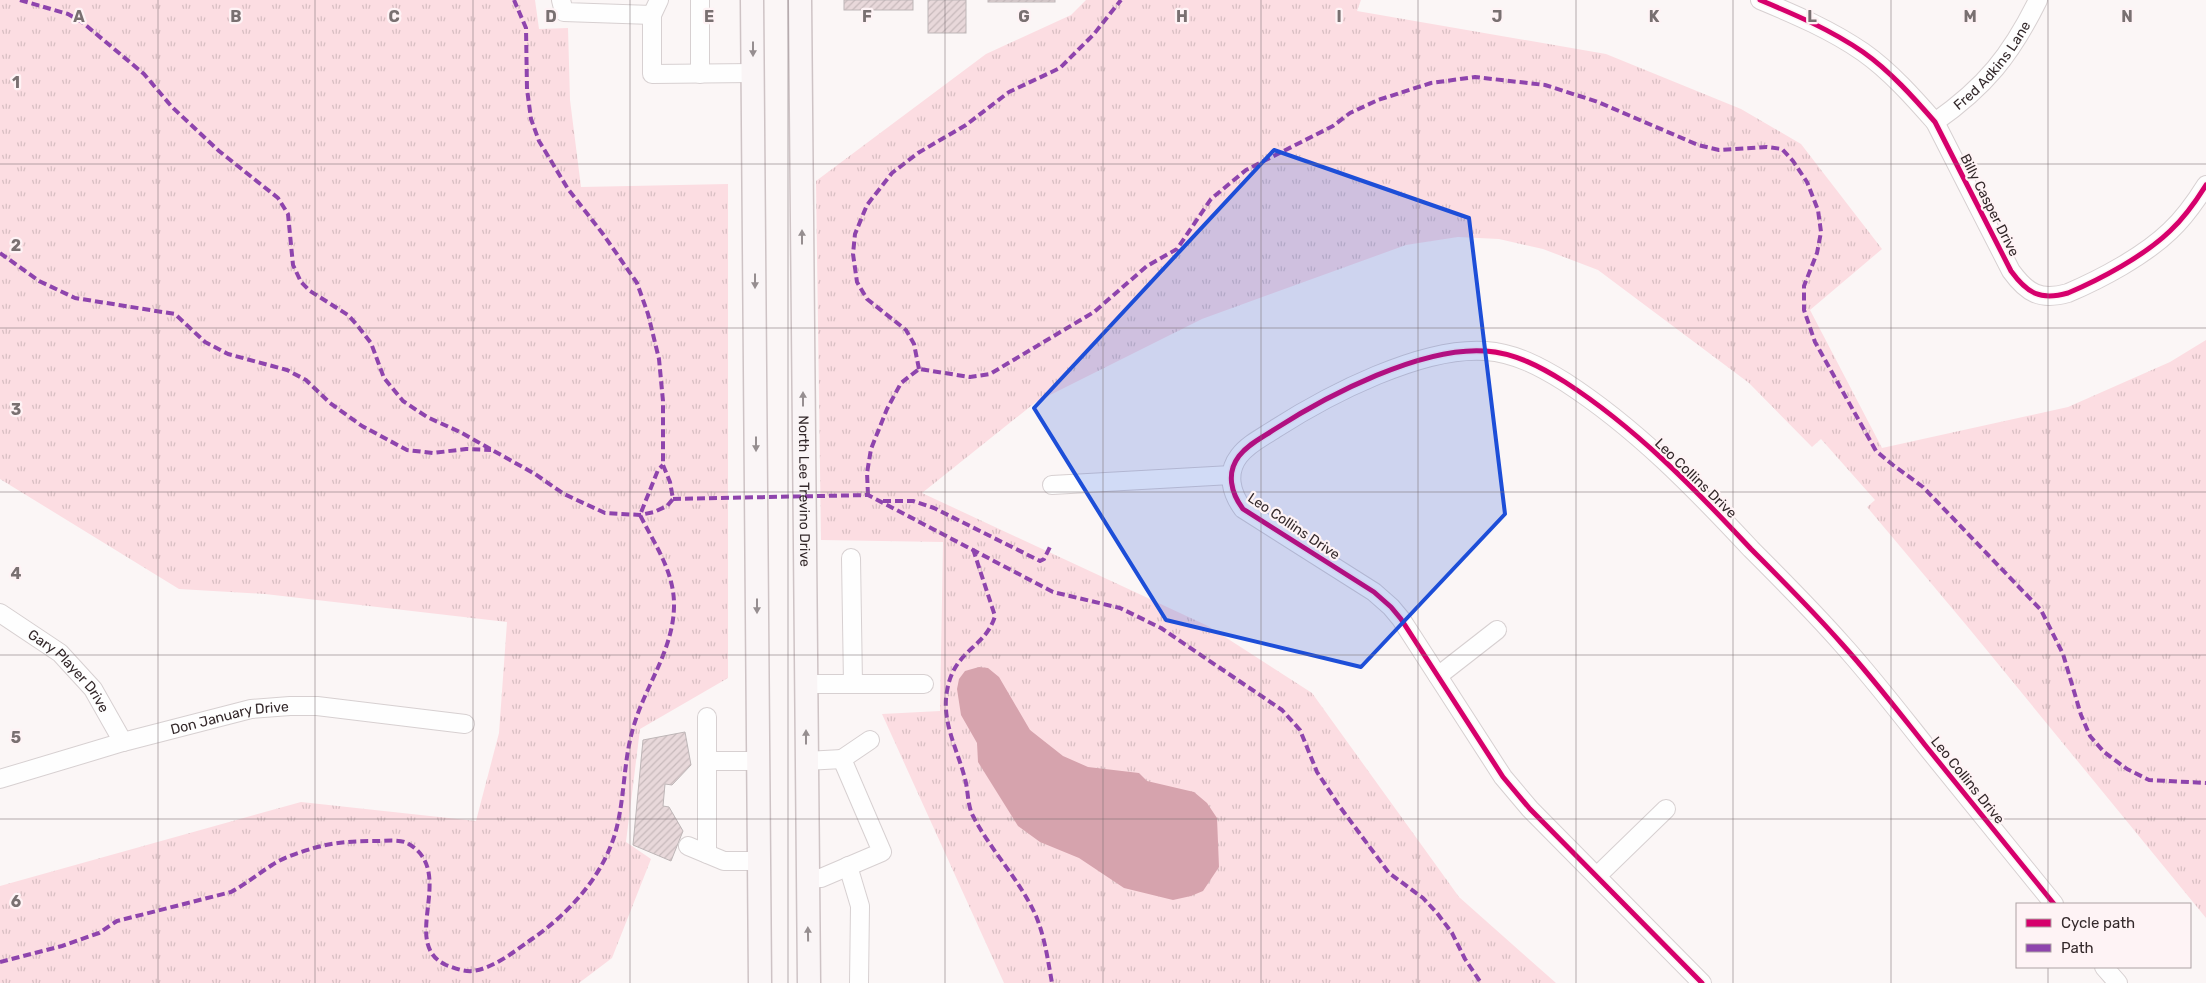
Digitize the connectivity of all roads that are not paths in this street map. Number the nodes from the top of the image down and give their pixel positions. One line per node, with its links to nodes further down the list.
1 (561, 0): 7 (street)
2 (700, 0): 9 (street)
3 (752, 0): 8 (main road, one-way to 8)
4 (800, 0): 18 (main road, North Lee Trevino Drive, one-way to 4)
5 (1760, 0): 10 (street, Billy Casper Drive)
6 (2038, 0): 10 (street, Fred Adkins Lane)
7 (656, 7): 9 (street)
8 (753, 73): 9 (street); 27 (main road, one-way to 27)
9 (700, 74)
10 (1935, 122): 11 (street, Billy Casper Drive)
11 (2206, 185)
12 (1231, 475): 13 (street); 17 (street, Leo Collins Drive); 37 (street, Leo Collins Drive)
13 (1052, 485)
14 (851, 558): 19 (street)
15 (0, 613): 24 (street, Gary Player Drive)
16 (1497, 630): 17 (street)
17 (1438, 676): 35 (street, Leo Collins Drive)
18 (806, 684): 19 (street); 28 (main road, North Lee Trevino Drive, one-way to 18)
19 (853, 684): 20 (street)
20 (924, 684)
21 (707, 717): 26 (street)
22 (465, 724): 24 (street, Don January Drive)
23 (870, 740): 25 (street)
24 (123, 742): 29 (street, Don January Drive)
25 (842, 759): 28 (street); 34 (street)
26 (707, 760): 27 (street); 32 (street)
27 (758, 760): 33 (main road)
28 (806, 761): 36 (main road, North Lee Trevino Drive)
29 (0, 778)
30 (1666, 809): 35 (street)
31 (688, 846): 32 (street)
32 (707, 854): 33 (street)
33 (759, 860): 39 (main road)
34 (848, 866): 36 (street); 41 (street)
35 (1597, 876): 42 (street, Leo Collins Drive)
36 (807, 879): 40 (main road, North Lee Trevino Drive, one-way to 36)
37 (2053, 903)
38 (2105, 968): 43 (street)
39 (760, 983)
40 (809, 983)
41 (859, 983)
42 (1702, 983)
43 (2118, 983)

